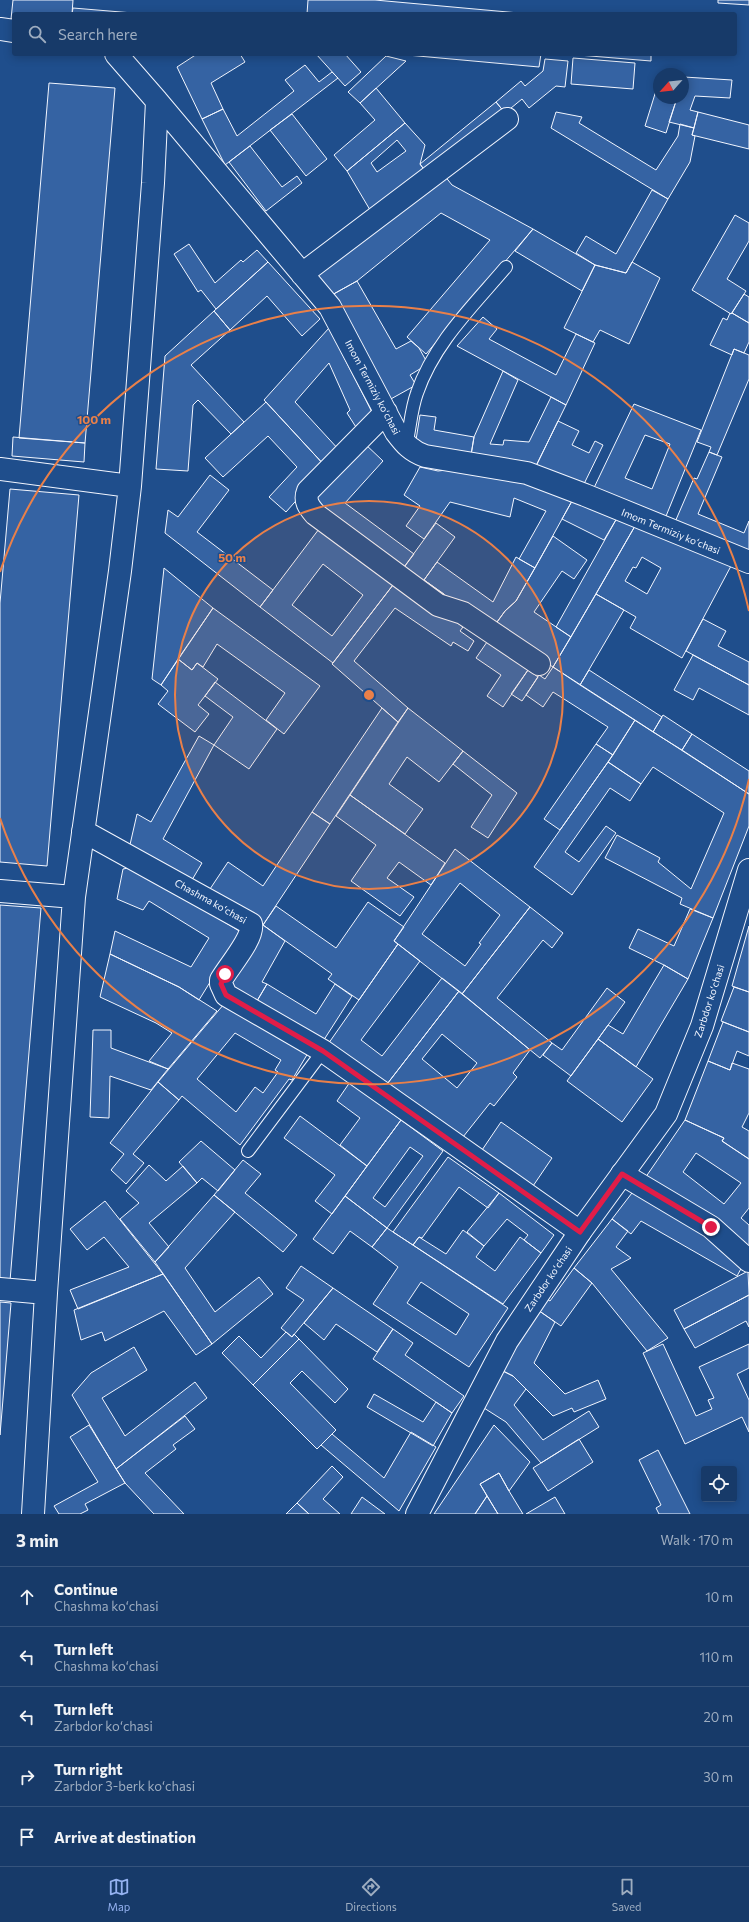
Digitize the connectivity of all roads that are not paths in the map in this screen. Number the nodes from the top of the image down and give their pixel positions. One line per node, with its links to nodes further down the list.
1 (0, 29): 2 (street)
2 (12, 31)
3 (118, 56): 4 (street, Imom Termiziy koʻchasi)
4 (157, 101): 7 (street, Imom Termiziy koʻchasi); 11 (street)
5 (507, 119): 7 (street)
6 (506, 267): 9 (lane)
7 (302, 274): 8 (street, Imom Termiziy koʻchasi)
8 (386, 412): 9 (street, Imom Termiziy koʻchasi); 13 (street)
9 (406, 446): 12 (street, Imom Termiziy koʻchasi)
10 (0, 469): 11 (street)
11 (130, 486): 14 (street)
12 (749, 562)
13 (539, 664)
14 (83, 831): 17 (street); 18 (street, Chashma koʻchasi)
15 (749, 870): 20 (street, Zarbdor koʻchasi)
16 (0, 891): 17 (street)
17 (74, 897): 24 (street)
18 (323, 1051): 19 (lane); 21 (street, Chashma koʻchasi)
19 (248, 1151)
20 (622, 1174): 21 (street, Zarbdor koʻchasi); 22 (street)
21 (580, 1232): 26 (street, Zarbdor koʻchasi)
22 (749, 1262)
23 (0, 1289): 24 (street)
24 (46, 1293): 25 (street)
25 (33, 1514)
26 (417, 1514)

